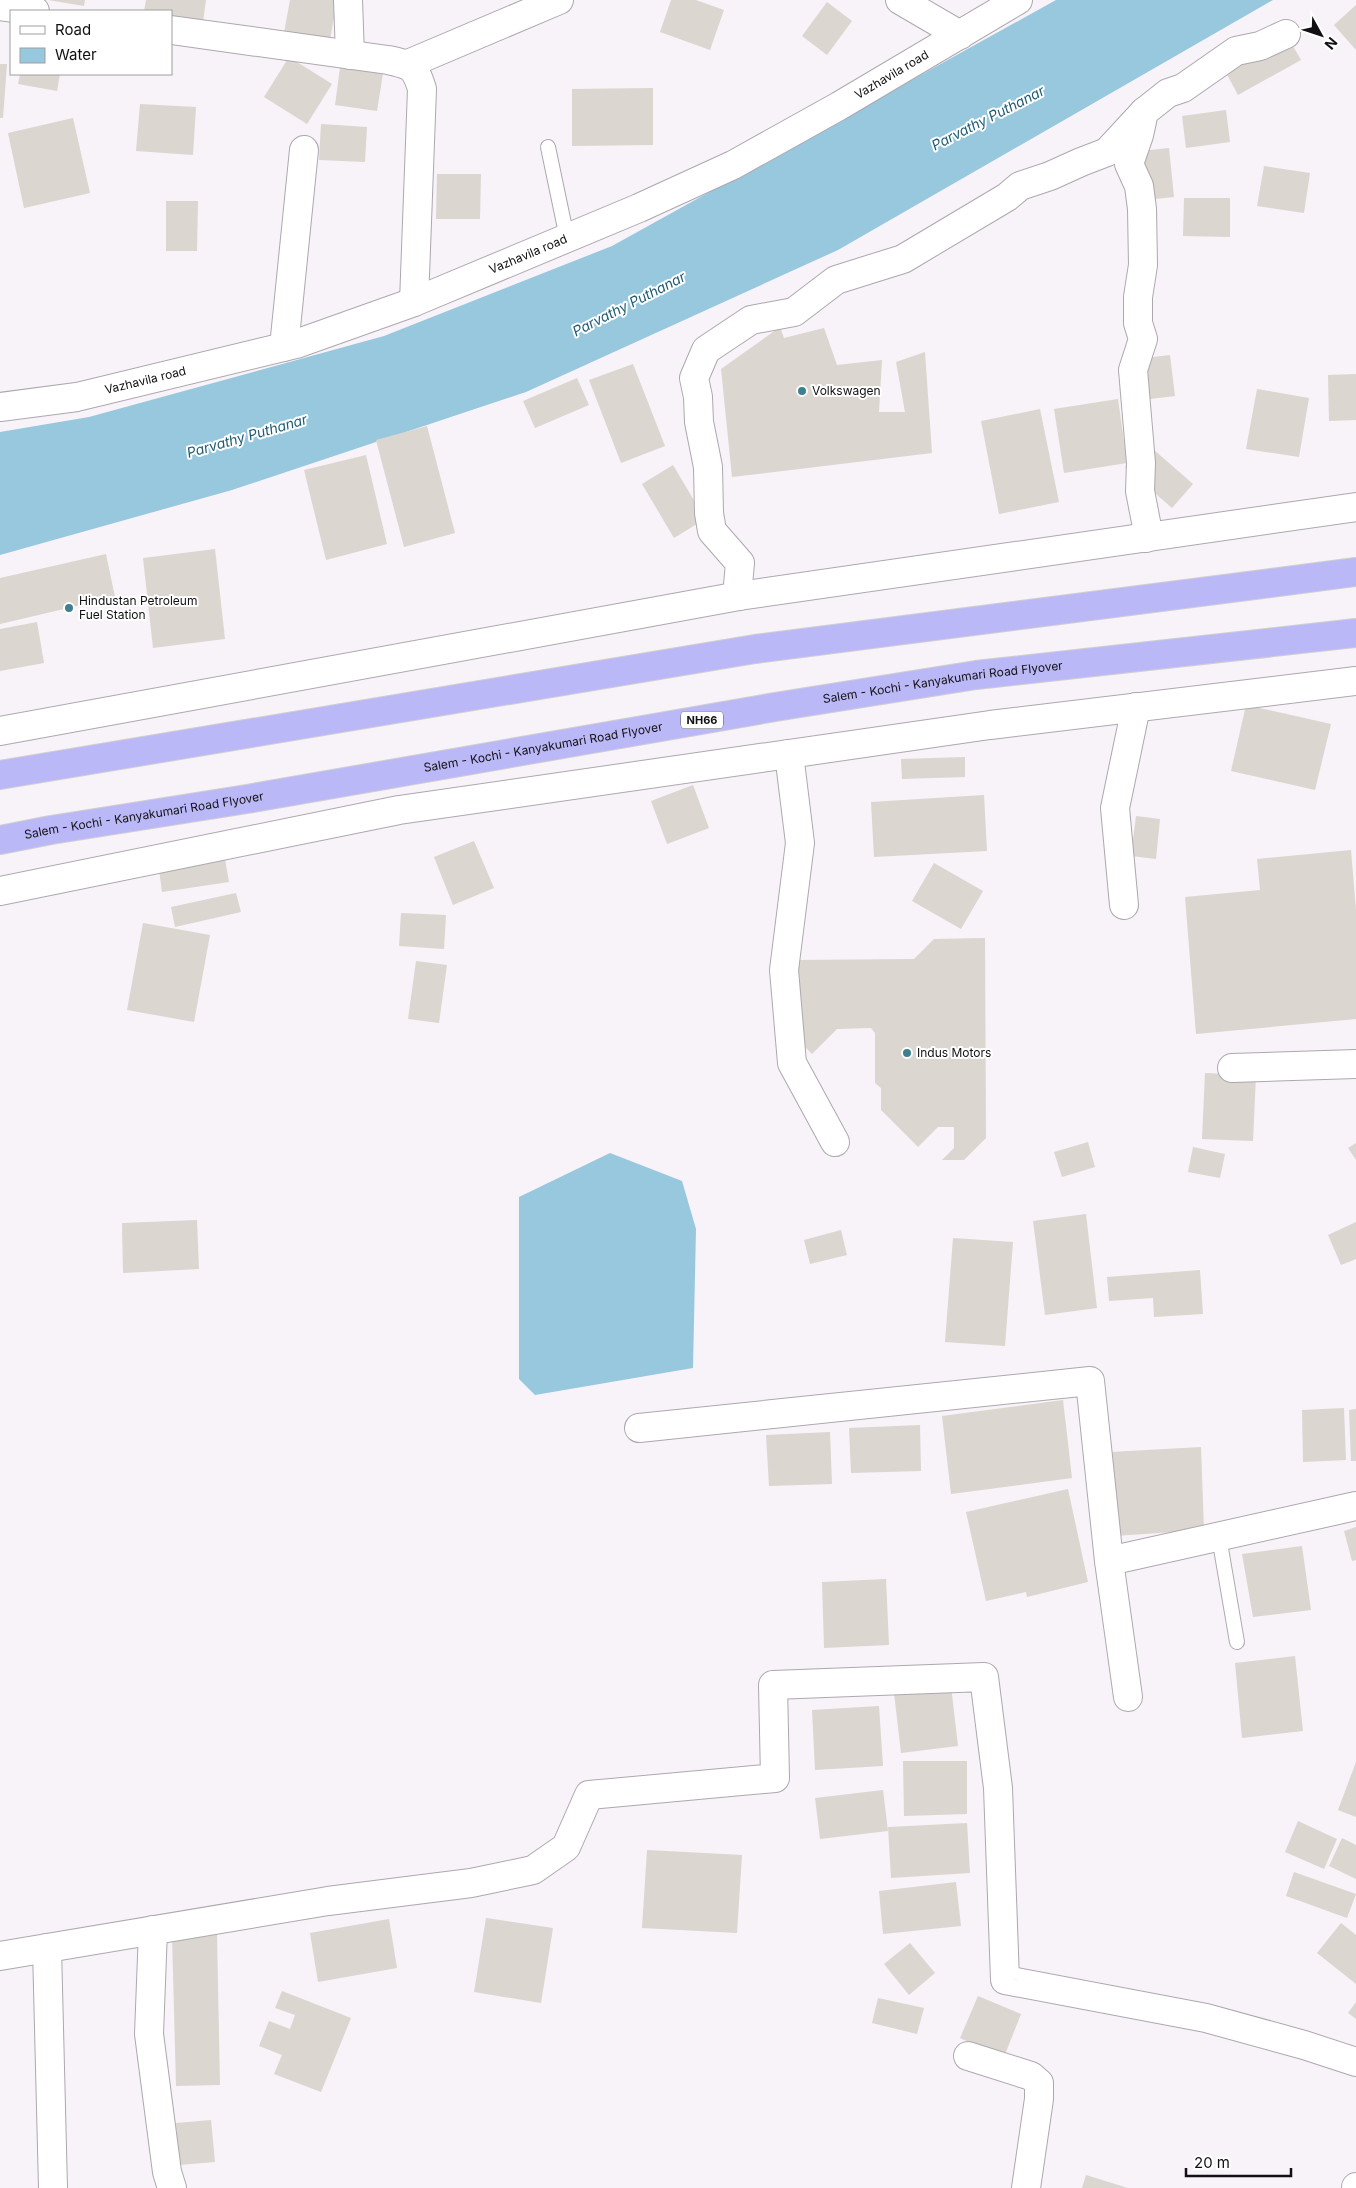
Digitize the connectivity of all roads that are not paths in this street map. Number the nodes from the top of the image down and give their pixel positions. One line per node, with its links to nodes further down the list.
1 (348, 0): 10 (street)
2 (559, 0): 11 (street)
3 (900, 0): 9 (street)
4 (1018, 0): 9 (street, Vazhavila road)
5 (0, 6): 6 (street)
6 (28, 10)
7 (172, 30): 10 (street)
8 (1286, 34): 12 (street)
9 (960, 35): 15 (street, Vazhavila road)
10 (350, 55): 11 (street)
11 (408, 64): 16 (street)
12 (1144, 112): 20 (street); 22 (street)
13 (548, 147): 15 (lane)
14 (304, 150): 17 (street)
15 (567, 238): 16 (street, Vazhavila road)
16 (414, 302): 17 (street, Vazhavila road)
17 (284, 347): 18 (street, Vazhavila road)
18 (0, 407)
19 (1356, 507): 20 (street)
20 (1146, 538): 22 (street)
21 (1356, 572): 28 (highway)
22 (739, 596): 26 (street)
23 (1356, 633): 29 (highway, Salem - Kochi - Kanyakumari Road Flyover / NH66)
24 (1356, 681): 25 (street)
25 (1136, 707): 27 (street); 31 (street)
26 (0, 731)
27 (789, 754): 30 (street); 34 (street)
28 (0, 775)
29 (0, 840)
30 (0, 891)
31 (1124, 905)
32 (1356, 1064): 33 (street)
33 (1232, 1068)
34 (835, 1142)
35 (639, 1428): 38 (street)
36 (1356, 1506): 37 (street)
37 (1219, 1537): 38 (street); 39 (lane)
38 (1109, 1561): 40 (street)
39 (1236, 1642)
40 (1128, 1698)
41 (153, 1930): 42 (street); 45 (street); 47 (street)
42 (47, 1948): 43 (street); 46 (street)
43 (0, 1956)
44 (968, 2056): 48 (street)
45 (1356, 2062)
46 (53, 2188)
47 (172, 2188)
48 (1026, 2188)

